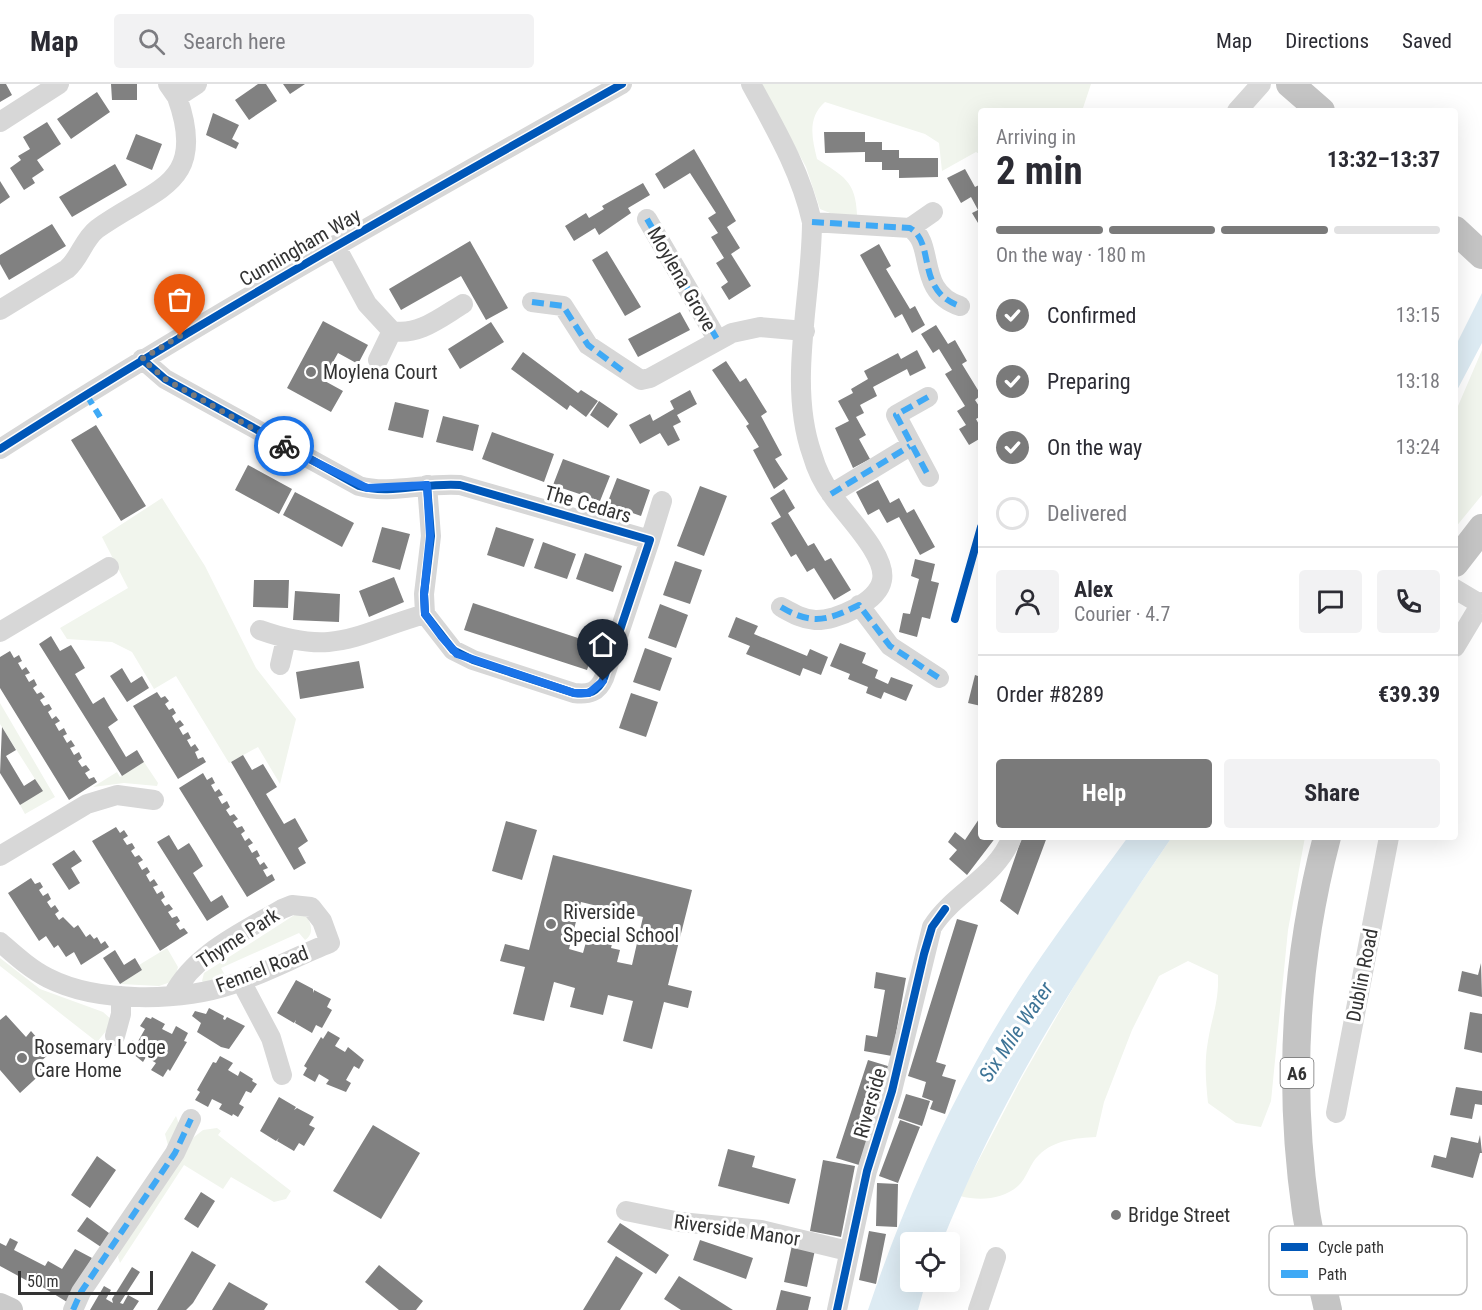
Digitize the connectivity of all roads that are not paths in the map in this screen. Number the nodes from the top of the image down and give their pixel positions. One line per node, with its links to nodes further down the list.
1 (59, 84): 10 (street)
2 (197, 84): 7 (street)
3 (622, 84): 16 (street, Cunningham Way)
4 (751, 84): 13 (street)
5 (1261, 84): 8 (street)
6 (1290, 84): 9 (highway)
7 (172, 91): 21 (street)
8 (1240, 108)
9 (1318, 108)
10 (0, 122)
11 (933, 212): 14 (street)
12 (647, 219): 24 (street, Moylena Grove)
13 (812, 222): 14 (street); 22 (street)
14 (910, 228): 20 (street)
15 (1458, 233): 17 (highway)
16 (335, 245): 23 (street); 25 (street, Cunningham Way)
17 (1482, 255)
18 (532, 302): 24 (street, Moylena Grove)
19 (463, 304): 23 (street)
20 (960, 306)
21 (0, 310)
22 (805, 331): 24 (street, Moylena Grove); 32 (street)
23 (392, 332): 26 (street)
24 (717, 339)
25 (142, 359): 29 (street, Cunningham Way); 31 (street, The Cedars)
26 (378, 360)
27 (928, 397): 28 (street)
28 (910, 446): 30 (street); 32 (street)
29 (0, 448)
30 (929, 477)
31 (427, 485): 35 (street, The Cedars); 42 (street)
32 (831, 494): 40 (street)
33 (662, 501): 35 (street, The Cedars)
34 (1482, 528): 36 (highway)
35 (650, 540): 42 (street, The Cedars)
36 (1458, 559)
37 (109, 567): 44 (street)
38 (1458, 591): 39 (street)
39 (1481, 603): 46 (street)
40 (860, 604): 41 (street); 48 (street)
41 (781, 607)
42 (425, 614): 45 (street)
43 (260, 630): 45 (street)
44 (0, 632)
45 (286, 639): 47 (street)
46 (1458, 642)
47 (280, 665)
48 (939, 678)
49 (154, 800): 53 (street)
50 (1010, 840): 65 (street, Riverside)
51 (1326, 840): 64 (highway, A6)
52 (1388, 840): 61 (street, Dublin Road)
53 (0, 856)
54 (0, 942): 58 (street, Fennel Road)
55 (330, 943): 56 (street, Fennel Road); 57 (street, Thyme Park)
56 (241, 981): 57 (street, Fennel Road); 60 (street)
57 (173, 995): 58 (street, Fennel Road)
58 (120, 996): 59 (street)
59 (115, 1035)
60 (282, 1075)
61 (1336, 1113)
62 (191, 1119): 70 (street)
63 (626, 1211): 65 (street, Riverside Manor)
64 (1309, 1226)
65 (848, 1251): 71 (street, Riverside)
66 (996, 1257): 72 (street)
67 (1325, 1295): 73 (highway, A6)
68 (0, 1305): 69 (main road)
69 (11, 1310)
70 (73, 1310)
71 (837, 1310)
72 (978, 1310)
73 (1328, 1310)

